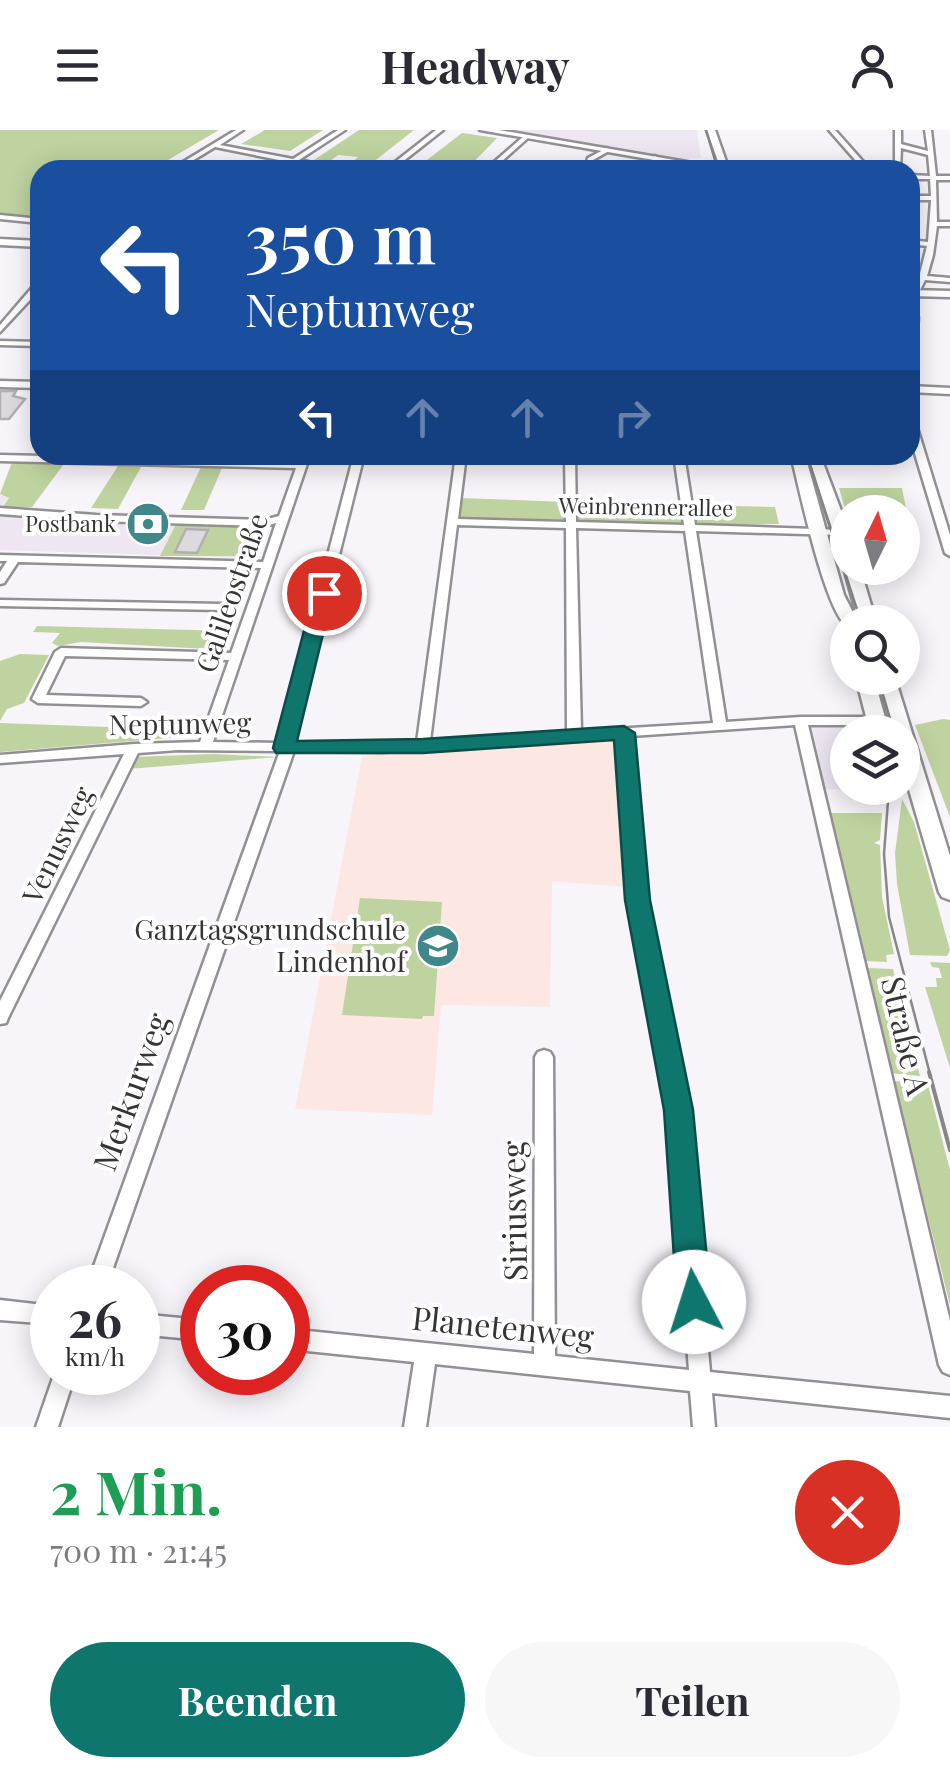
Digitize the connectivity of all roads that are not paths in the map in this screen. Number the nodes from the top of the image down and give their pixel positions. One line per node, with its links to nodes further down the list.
1 (240, 130): 11 (street)
2 (342, 130): 17 (street)
3 (440, 130): 18 (street)
4 (484, 130): 10 (main road)
5 (703, 130): 22 (main road)
6 (711, 130): 23 (main road)
7 (832, 130): 24 (street)
8 (898, 130): 12 (street)
9 (928, 130): 14 (street)
10 (526, 137): 13 (main road); 19 (street)
11 (213, 145): 16 (street); 17 (street)
12 (897, 145): 14 (street); 25 (street)
13 (607, 150): 15 (main road); 20 (street)
14 (932, 154): 27 (street)
15 (655, 158): 21 (main road)
16 (189, 160)
17 (298, 160)
18 (401, 160)
19 (500, 160)
20 (590, 160)
21 (667, 160)
22 (711, 160)
23 (722, 160)
24 (858, 160)
25 (898, 160)
26 (920, 177): 27 (street)
27 (934, 178): 28 (street); 30 (street)
28 (950, 178)
29 (920, 198): 30 (street)
30 (932, 198): 33 (street)
31 (0, 217): 32 (street)
32 (30, 220)
33 (931, 224): 34 (street); 38 (street)
34 (950, 224)
35 (0, 242): 37 (main road)
36 (920, 243): 38 (street)
37 (30, 244)
38 (930, 244): 39 (street)
39 (925, 278): 40 (street); 41 (street)
40 (950, 280)
41 (920, 286)
42 (30, 296): 45 (street)
43 (920, 296): 44 (main road)
44 (950, 296)
45 (0, 330)
46 (0, 343): 47 (street)
47 (30, 344)
48 (0, 384): 49 (street)
49 (30, 385)
50 (920, 390): 51 (street)
51 (950, 391)
52 (920, 454): 70 (street)
53 (0, 458): 54 (street)
54 (30, 458)
55 (301, 465): 64 (street, Galileostraße)
56 (357, 465): 88 (street, Merkurweg)
57 (460, 465): 65 (street)
58 (570, 465): 66 (street)
59 (681, 465): 67 (street)
60 (801, 465): 68 (main road)
61 (817, 465): 62 (main road)
62 (830, 503)
63 (0, 511): 64 (street)
64 (282, 518): 73 (street, Galileostraße)
65 (452, 522): 66 (street, Weinbrennerallee); 85 (street)
66 (571, 525): 67 (street, Weinbrennerallee); 84 (street)
67 (690, 528): 68 (street, Weinbrennerallee); 82 (street)
68 (818, 532): 69 (street, Weinbrennerallee); 76 (main road)
69 (830, 532)
70 (950, 553)
71 (0, 558): 72 (street)
72 (14, 558): 73 (street); 74 (street)
73 (268, 566): 78 (street, Galileostraße)
74 (0, 581)
75 (0, 603): 77 (street)
76 (840, 605)
77 (222, 607)
78 (236, 657): 79 (street); 86 (street, Galileostraße)
79 (141, 702)
80 (802, 721): 81 (street, Neptunweg); 82 (street, Neptunweg); 102 (street, Straße A)
81 (830, 723)
82 (720, 726): 83 (street, Neptunweg)
83 (624, 733): 84 (street, Neptunweg); 103 (street)
84 (574, 736): 85 (street, Neptunweg)
85 (423, 746): 88 (street, Neptunweg)
86 (205, 747): 87 (street, Neptunweg); 88 (street, Neptunweg)
87 (134, 748): 89 (street, Neptunweg); 94 (street, Venusweg)
88 (286, 748): 96 (street, Merkurweg)
89 (0, 758)
90 (920, 784): 92 (main road)
91 (920, 804): 92 (main road)
92 (924, 810): 93 (main road)
93 (950, 892)
94 (0, 1018)
95 (544, 1057): 101 (street, Siriusweg)
96 (104, 1265)
97 (0, 1310): 98 (street)
98 (30, 1313)
99 (310, 1341): 100 (street, Planetenweg)
100 (426, 1352): 101 (street, Planetenweg); 107 (street)
101 (544, 1364): 103 (street, Planetenweg)
102 (950, 1365)
103 (701, 1381): 105 (street, Planetenweg); 108 (street)
104 (58, 1395): 106 (street)
105 (950, 1407)
106 (46, 1427)
107 (415, 1427)
108 (704, 1427)

